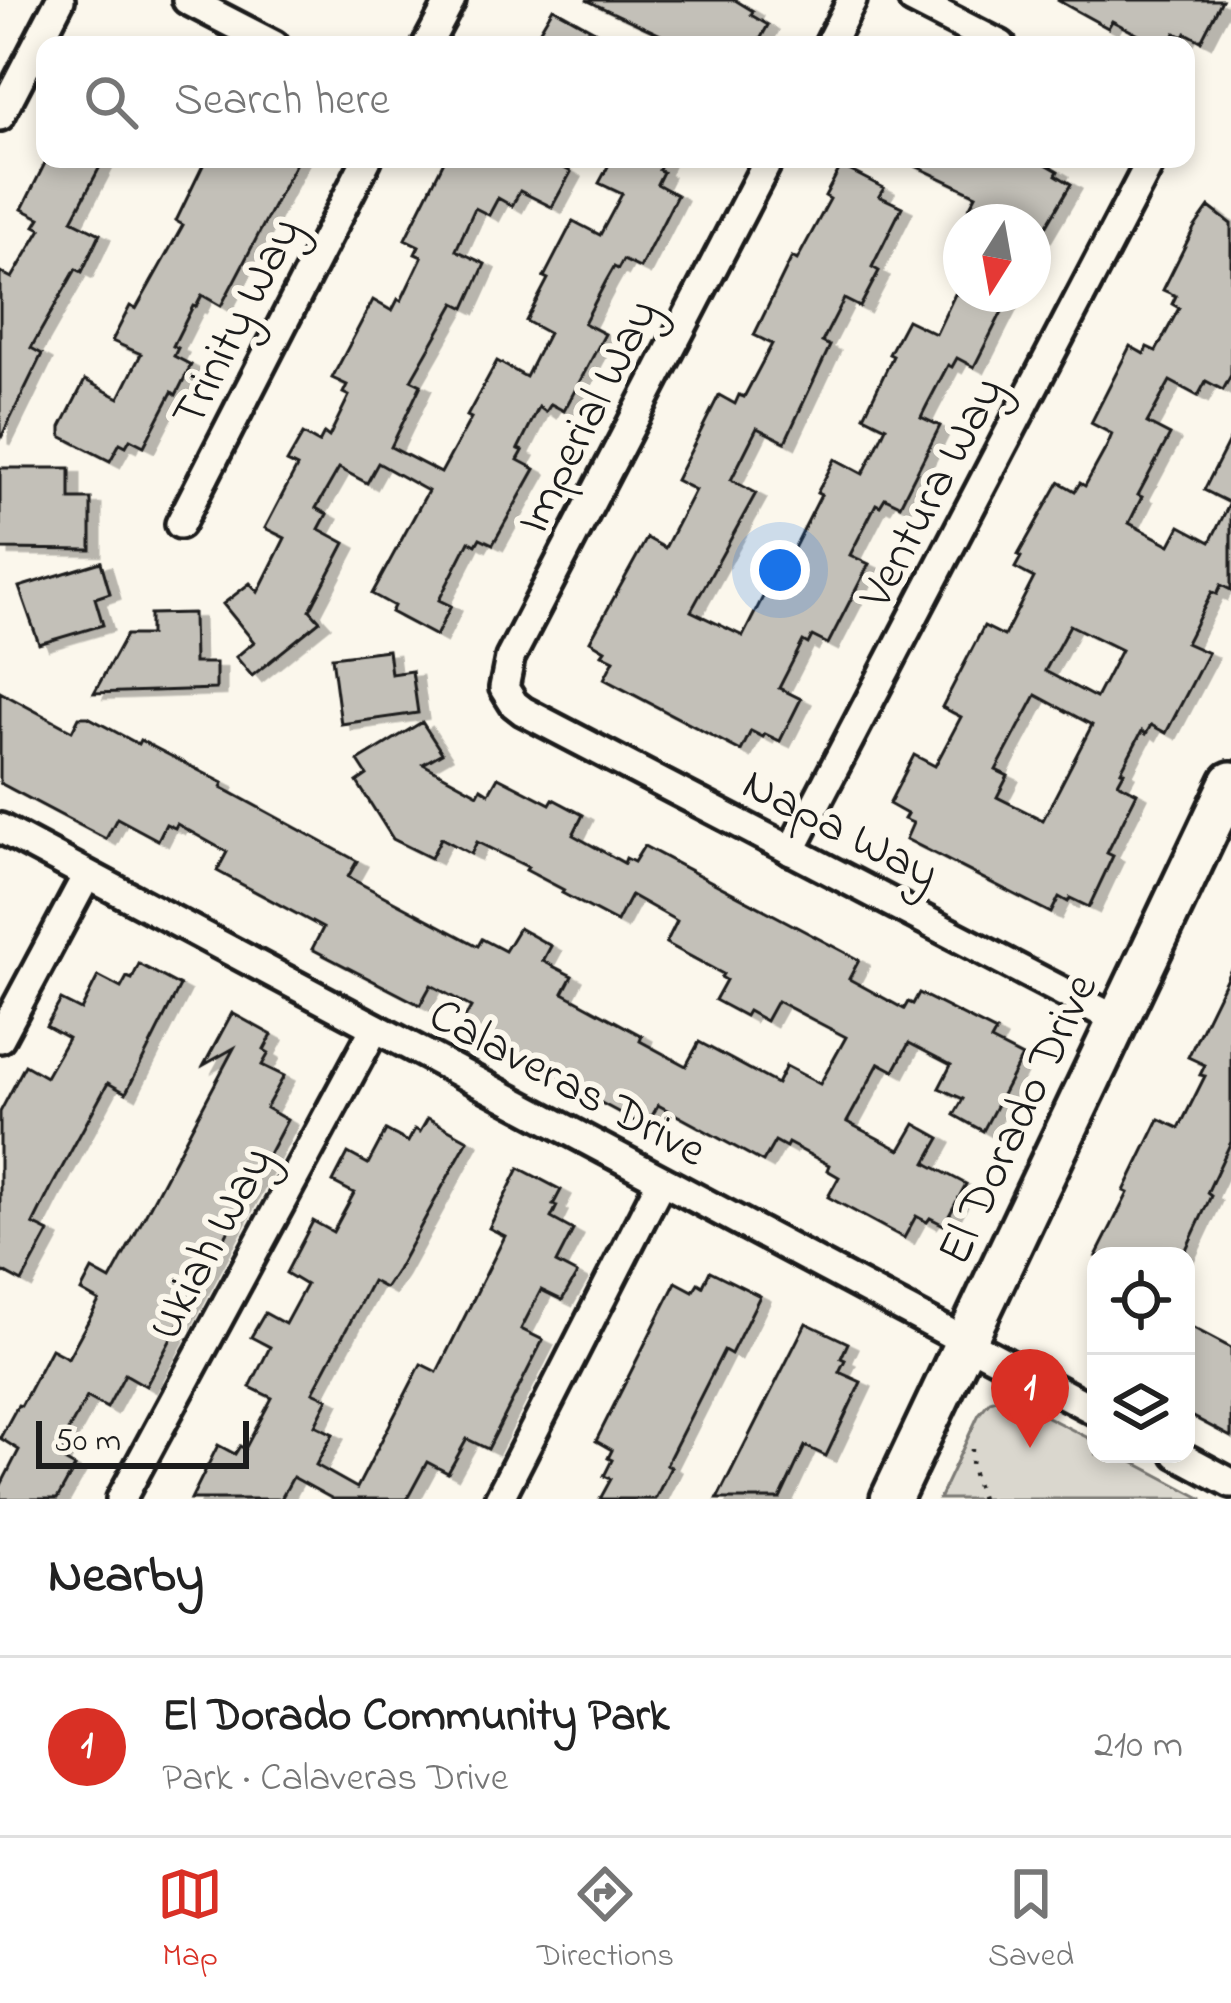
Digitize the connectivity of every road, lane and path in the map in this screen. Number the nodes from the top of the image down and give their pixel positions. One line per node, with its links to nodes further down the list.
1 (60, 0): 6 (street)
2 (187, 0): 7 (street)
3 (452, 0): 8 (street)
4 (852, 0): 9 (street)
5 (913, 0): 10 (street)
6 (41, 36)
7 (257, 36)
8 (432, 36)
9 (834, 36)
10 (983, 36)
11 (36, 46): 12 (street)
12 (0, 116)
13 (363, 168): 16 (street, Trinity Way)
14 (764, 168): 17 (street, Imperial Way)
15 (1148, 168): 20 (street, Ventura Way)
16 (180, 524)
17 (524, 711): 20 (street, Napa Way)
18 (1231, 782): 22 (street, El Dorado Drive)
19 (0, 828): 21 (street, Calaveras Drive)
20 (791, 851): 22 (street, Napa Way)
21 (87, 874): 23 (street, Calaveras Drive); 24 (street)
22 (1119, 1021): 26 (street, El Dorado Drive)
23 (375, 1028): 25 (street, Calaveras Drive); 31 (street, Ukiah Way)
24 (0, 1039)
25 (662, 1181): 26 (street, Calaveras Drive); 32 (street)
26 (965, 1341): 27 (street, Calaveras Drive); 33 (street, El Dorado Drive)
27 (1087, 1406)
28 (972, 1449): 34 (path)
29 (1194, 1463): 30 (street)
30 (1231, 1483)
31 (121, 1499)
32 (499, 1499)
33 (891, 1499)
34 (977, 1499)

